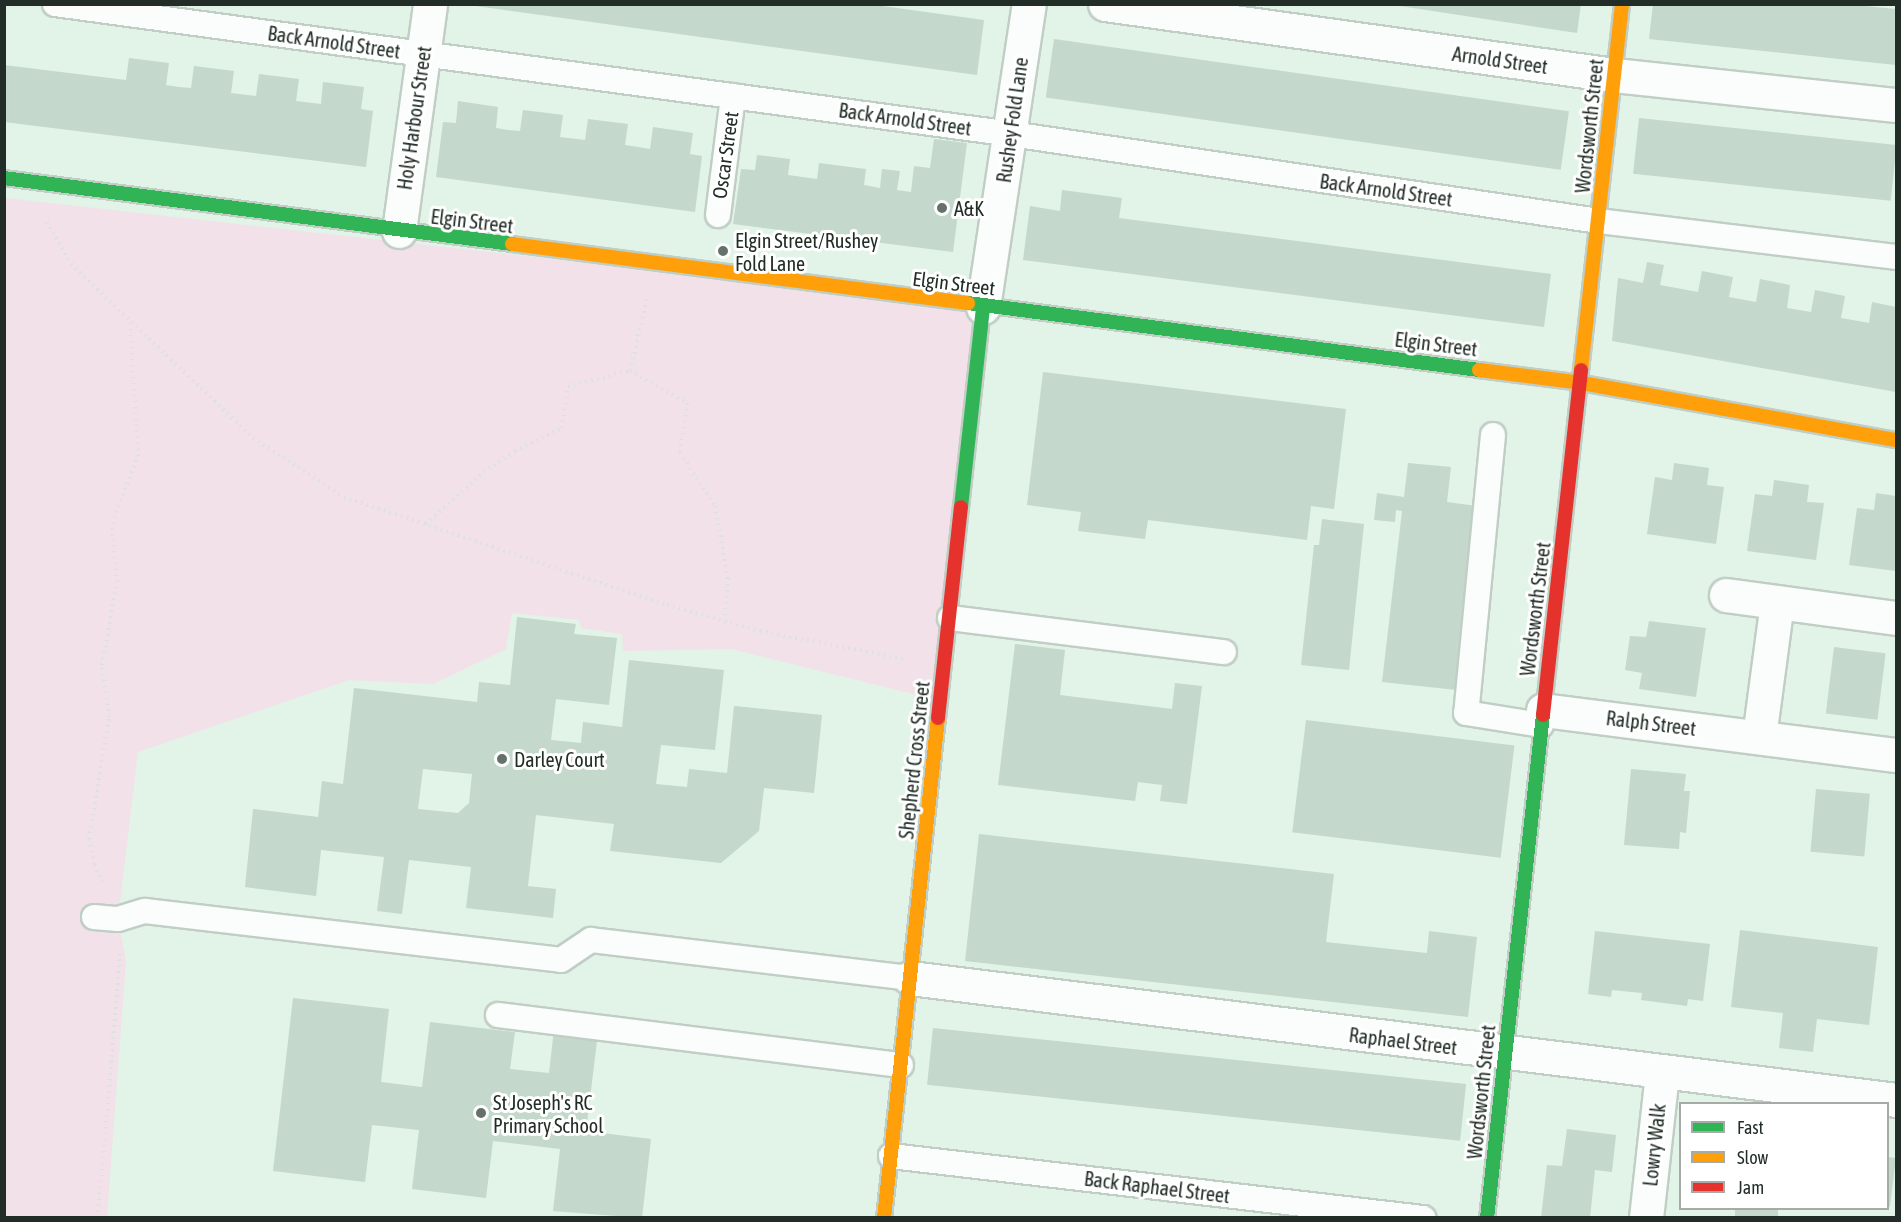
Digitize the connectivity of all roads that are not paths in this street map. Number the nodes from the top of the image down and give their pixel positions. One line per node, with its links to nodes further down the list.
1 (55, 4): 6 (lane, Back Arnold Street)
2 (430, 4): 6 (street, Holy Harbour Street)
3 (1029, 4): 10 (street, Rushey Fold Lane)
4 (1105, 4): 7 (street, Arnold Street)
5 (1622, 4): 7 (street, Wordsworth Street)
6 (423, 54): 8 (lane, Back Arnold Street); 14 (street, Holy Harbour Street)
7 (1614, 75): 9 (street, Arnold Street); 13 (street, Wordsworth Street)
8 (733, 96): 10 (lane, Back Arnold Street); 12 (lane, Oscar Street)
9 (1896, 105)
10 (1011, 134): 13 (lane, Back Arnold Street); 16 (street, Rushey Fold Lane)
11 (4, 178): 14 (street, Elgin Street)
12 (718, 215)
13 (1599, 221): 15 (lane, Back Arnold Street); 17 (street, Wordsworth Street)
14 (399, 231): 16 (street, Elgin Street)
15 (1896, 257)
16 (984, 307): 17 (street, Elgin Street); 22 (street, Shepherd Cross Street)
17 (1582, 383): 19 (street, Elgin Street); 25 (street, Wordsworth Street)
18 (1493, 435): 25 (lane)
19 (1896, 440)
20 (1726, 595): 21 (street)
21 (1777, 602): 23 (street); 26 (street)
22 (950, 618): 24 (lane); 29 (street, Shepherd Cross Street)
23 (1896, 618)
24 (1224, 652)
25 (1542, 717): 26 (street, Ralph Street); 31 (street, Wordsworth Street)
26 (1759, 736): 27 (street, Ralph Street)
27 (1896, 755)
28 (94, 916): 29 (lane)
29 (910, 978): 31 (street, Raphael Street); 32 (street, Shepherd Cross Street)
30 (498, 1015): 32 (lane)
31 (1505, 1053): 33 (street, Raphael Street); 38 (street, Wordsworth Street)
32 (901, 1065): 35 (street, Shepherd Cross Street)
33 (1662, 1072): 34 (street, Raphael Street); 39 (street, Lowry Walk)
34 (1896, 1100)
35 (891, 1156): 36 (street, Shepherd Cross Street); 37 (lane, Back Raphael Street)
36 (884, 1218)
37 (1423, 1218)
38 (1486, 1218)
39 (1646, 1218)

